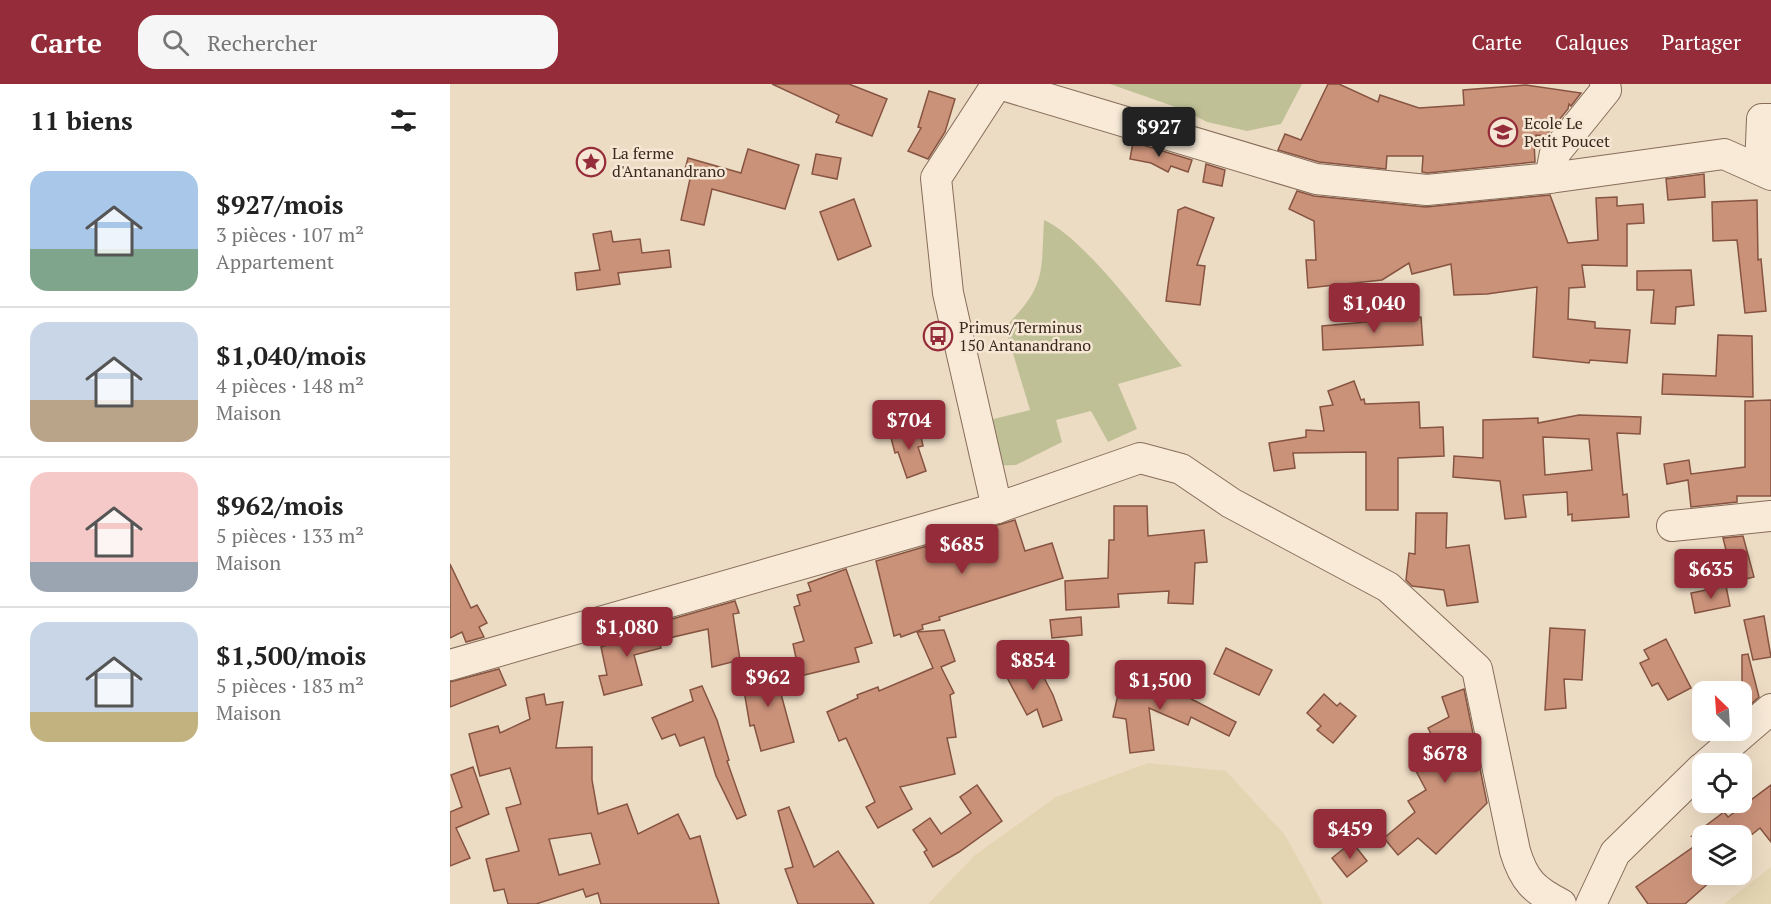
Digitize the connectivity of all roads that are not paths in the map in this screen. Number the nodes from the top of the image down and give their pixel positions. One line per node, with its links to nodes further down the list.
1 (998, 84): 5 (street); 6 (street)
2 (1605, 84): 5 (street)
3 (1771, 119): 4 (street)
4 (1766, 172): 5 (street)
5 (1550, 178)
6 (997, 508): 9 (street); 13 (street)
7 (1771, 516): 8 (street)
8 (1672, 526)
9 (450, 665)
10 (1771, 709): 11 (street)
11 (1720, 753)
12 (1692, 778): 14 (street)
13 (1561, 904)
14 (1591, 904)

